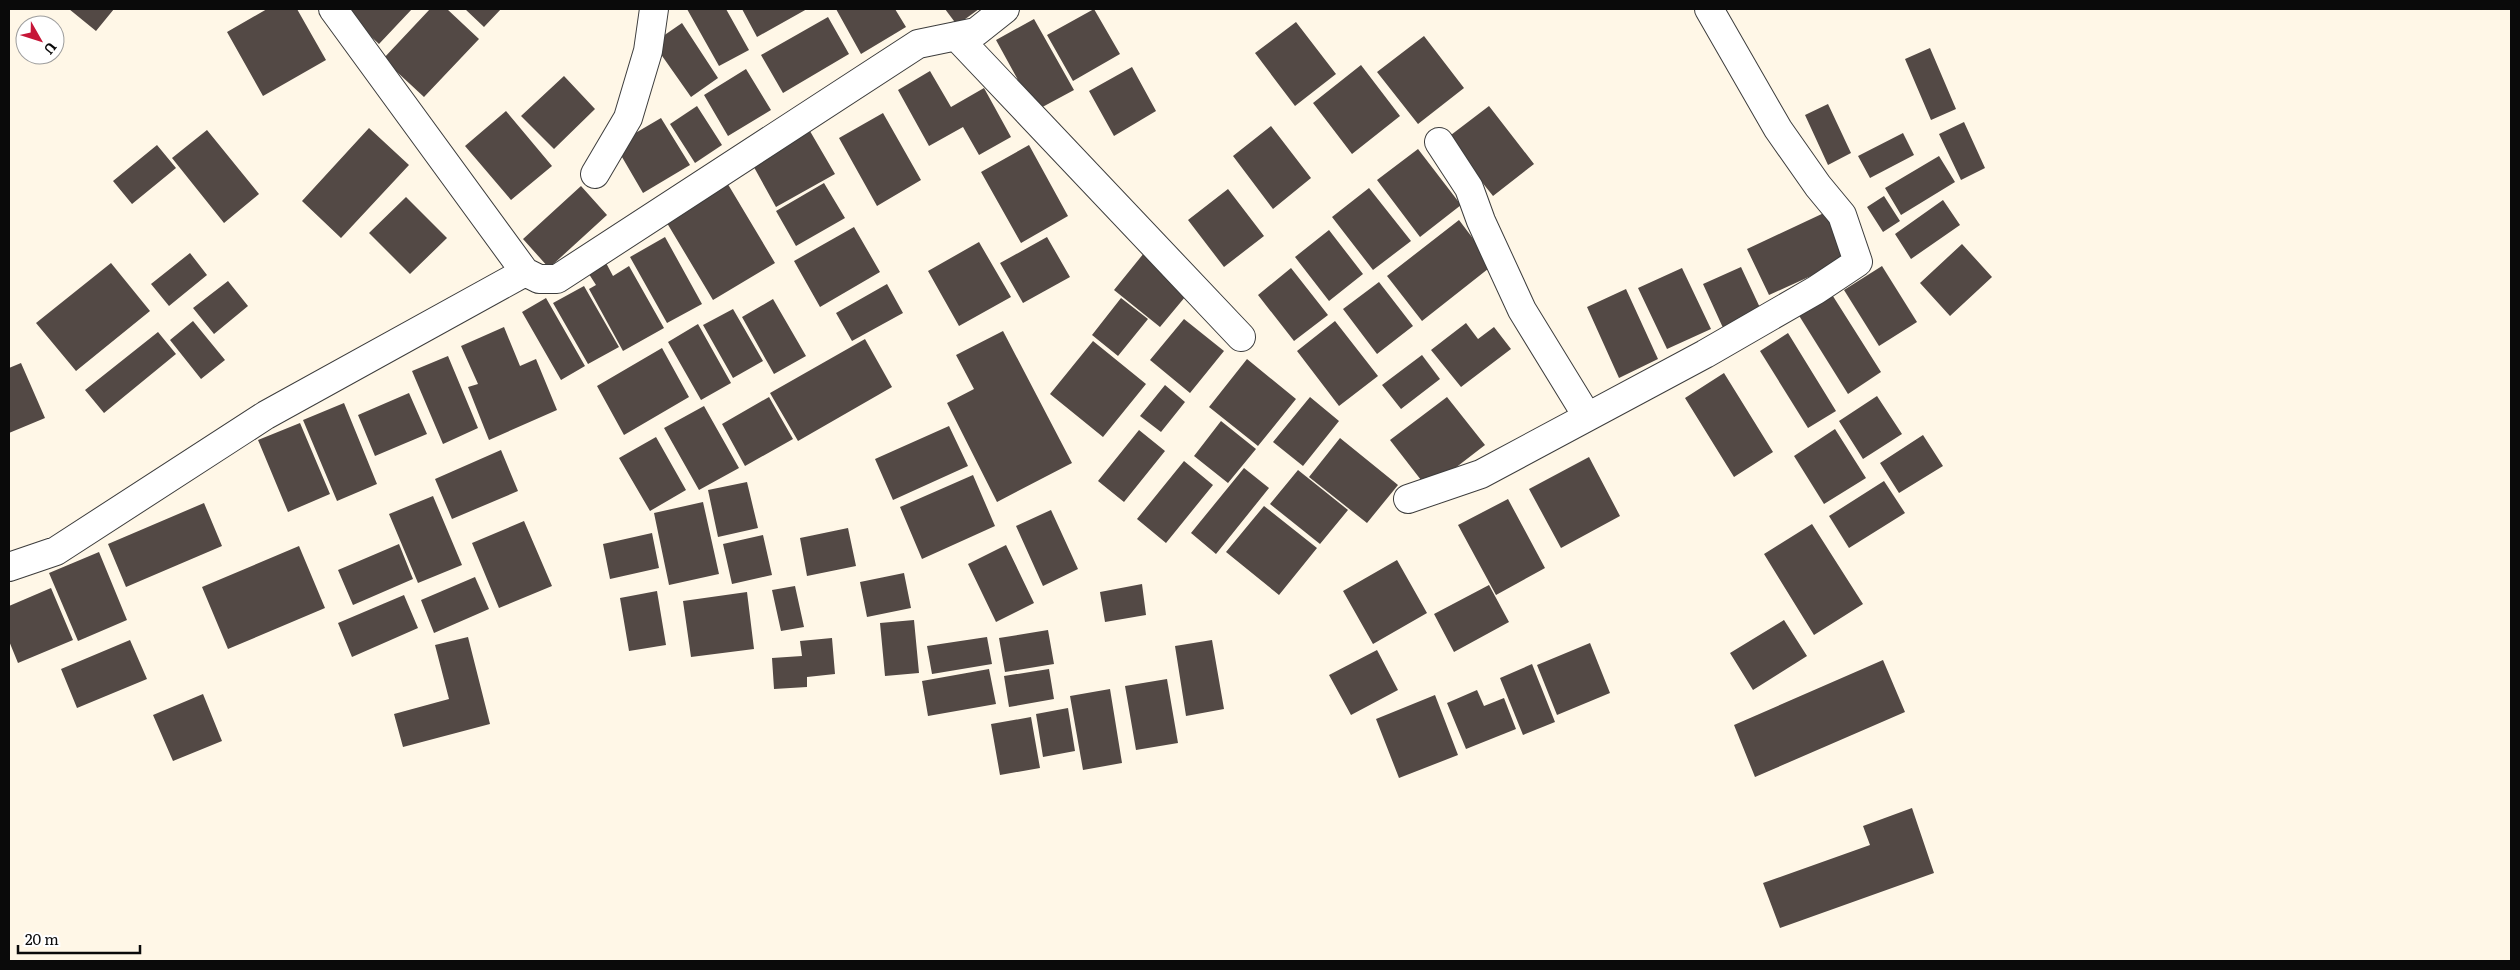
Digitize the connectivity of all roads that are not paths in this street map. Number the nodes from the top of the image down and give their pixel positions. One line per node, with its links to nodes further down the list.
1 (333, 9): 8 (street)
2 (654, 9): 7 (street)
3 (1005, 9): 5 (street)
4 (1708, 9): 10 (street)
5 (956, 36): 8 (street); 9 (street)
6 (1439, 142): 10 (street)
7 (595, 174)
8 (525, 272): 12 (street)
9 (1241, 337)
10 (1587, 416): 11 (street)
11 (1408, 499)
12 (9, 567)

